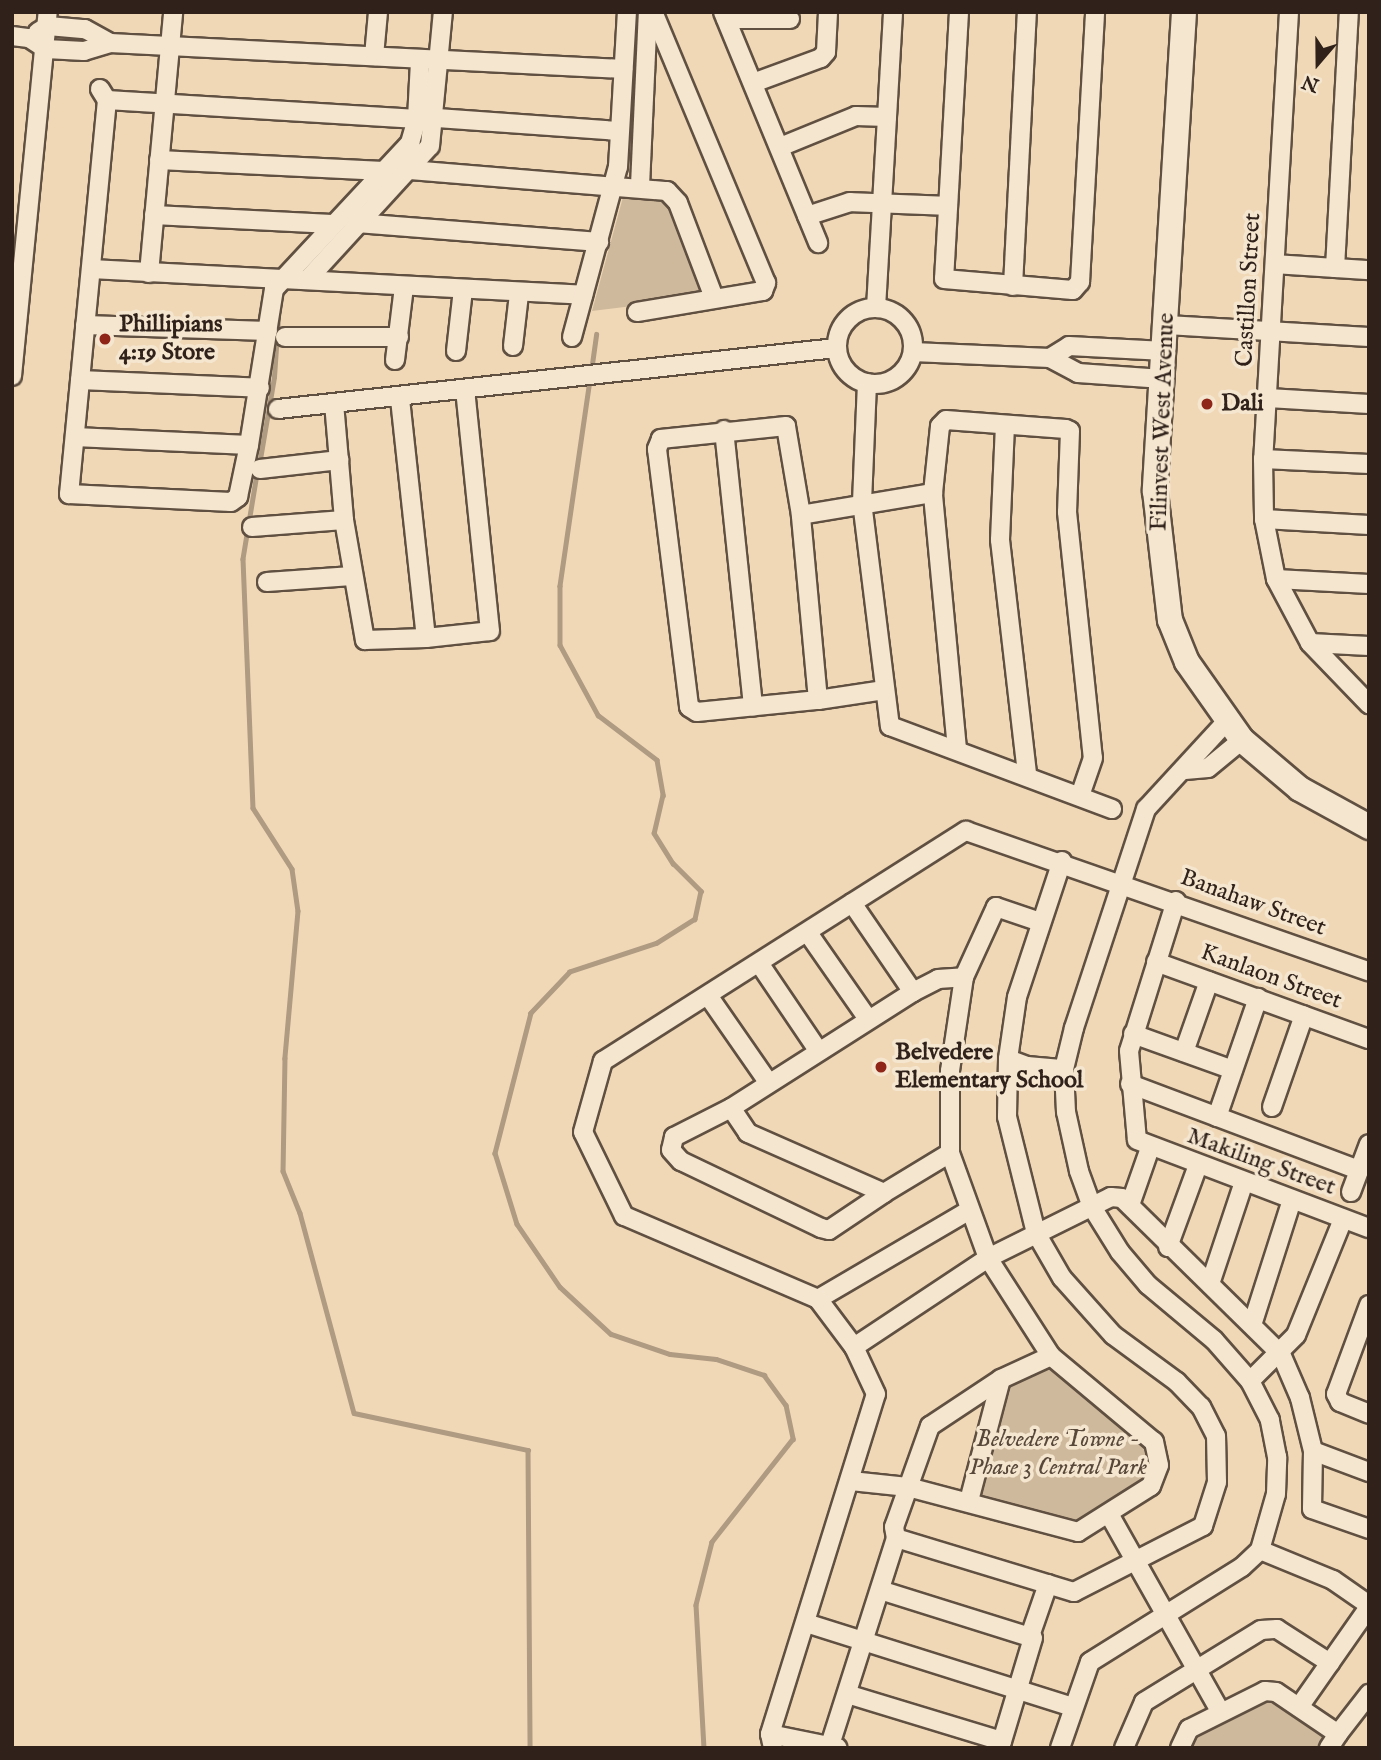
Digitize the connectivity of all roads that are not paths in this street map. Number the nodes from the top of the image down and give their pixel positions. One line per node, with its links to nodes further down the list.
1 (173, 12): 19 (street)
2 (378, 12): 21 (street)
3 (443, 12): 22 (street)
4 (627, 12): 23 (street)
5 (651, 12): 35 (street); 55 (street)
6 (828, 12): 24 (street)
7 (893, 12): 26 (street)
8 (959, 12): 37 (street)
9 (1027, 12): 50 (street)
10 (1095, 12): 50 (street)
11 (1184, 12): 59 (street, Filinvest West Avenue)
12 (1289, 12): 44 (street, Castillon Street)
13 (1349, 12): 45 (street)
14 (724, 16): 16 (street); 24 (street)
15 (48, 19): 17 (street); 18 (street); 20 (street)
16 (789, 19)
17 (21, 37): 20 (street)
18 (110, 43): 19 (street); 20 (street)
19 (170, 46): 21 (street); 25 (street)
20 (46, 49): 72 (street)
21 (374, 56): 22 (street)
22 (431, 61): 23 (street); 27 (street); 28 (street)
23 (623, 69): 29 (street)
24 (753, 83): 30 (street)
25 (165, 102): 28 (street); 31 (street); 46 (street)
26 (887, 117): 30 (street); 36 (street)
27 (436, 118): 29 (street); 32 (street)
28 (417, 119): 33 (street)
29 (620, 131): 34 (street)
30 (780, 147): 39 (street)
31 (159, 160): 33 (street); 38 (street)
32 (410, 170): 34 (street); 40 (street)
33 (384, 171): 41 (street)
34 (615, 185): 35 (street); 42 (street)
35 (640, 186): 55 (street)
36 (883, 203): 37 (street); 39 (street); 56 (street)
37 (948, 206): 50 (street)
38 (154, 215): 41 (street); 48 (street)
39 (807, 216): 43 (street)
40 (357, 223): 42 (street); 49 (street)
41 (332, 224): 49 (street)
42 (599, 242): 54 (street)
43 (818, 243)
44 (1275, 264): 45 (street); 60 (street, Castillon Street)
45 (1335, 268): 47 (street)
46 (91, 269): 48 (street); 58 (street)
47 (1369, 270)
48 (149, 273): 49 (street)
49 (295, 279): 51 (street); 61 (street)
50 (1013, 286)
51 (404, 287): 52 (street); 62 (street)
52 (463, 290): 53 (street); 67 (street)
53 (519, 294): 54 (street); 65 (street)
54 (583, 295): 63 (street)
55 (714, 298): 57 (street)
56 (876, 308): 66 (street); 69 (street)
57 (637, 312)
58 (85, 325): 61 (street); 74 (street)
59 (1167, 325): 60 (street); 68 (street, Filinvest West Avenue)
60 (1271, 331): 64 (street); 78 (street, Castillon Street)
61 (276, 334): 62 (street); 76 (street)
62 (399, 337): 71 (street)
63 (572, 337)
64 (1369, 337)
65 (513, 346)
66 (836, 348): 75 (street); 77 (street)
67 (456, 351)
68 (1165, 351): 70 (street); 73 (street, Filinvest West Avenue)
69 (913, 352): 70 (street); 75 (street)
70 (1050, 358): 73 (street)
71 (395, 360)
72 (12, 376)
73 (1163, 379): 109 (street, Filinvest West Avenue)
74 (80, 380): 76 (street); 85 (street)
75 (866, 383): 92 (street)
76 (260, 388): 86 (street)
77 (465, 391): 79 (street); 102 (street)
78 (1268, 398): 81 (street); 87 (street, Castillon Street)
79 (400, 399): 80 (street); 102 (street)
80 (334, 403): 82 (street); 88 (street)
81 (1369, 404)
82 (278, 409)
83 (1005, 425): 91 (street); 111 (street); 112 (street)
84 (724, 430): 93 (street); 108 (street); 108 (street)
85 (75, 437): 86 (street); 86 (street)
86 (249, 444)
87 (1263, 459): 89 (street); 94 (street, Castillon Street)
88 (339, 460): 90 (street); 95 (street)
89 (1369, 464)
90 (260, 469)
91 (933, 493): 92 (street); 110 (street)
92 (862, 502): 93 (street); 105 (street)
93 (801, 515): 106 (street)
94 (1264, 519): 96 (street); 99 (street, Castillon Street)
95 (344, 520): 97 (street); 98 (street)
96 (1369, 525)
97 (251, 527)
98 (352, 576): 100 (street); 102 (street)
99 (1276, 579): 101 (street); 103 (street, Castillon Street)
100 (267, 582)
101 (1369, 584)
102 (426, 638)
103 (1310, 643): 104 (street); 107 (street, Castillon Street)
104 (1369, 646)
105 (884, 690): 106 (street); 110 (street)
106 (818, 700): 108 (street)
107 (1369, 704)
108 (753, 706)
109 (1234, 731): 114 (street, Filinvest West Avenue); 116 (street)
110 (957, 749): 111 (street)
111 (1027, 774): 112 (street)
112 (1080, 795): 113 (street)
113 (1112, 808)
114 (1369, 827)
115 (1062, 861): 116 (street, Banahaw Street); 118 (street, Banahaw Street); 119 (street)
116 (1122, 881): 117 (street, Banahaw Street); 136 (street)
117 (1176, 901): 121 (street); 123 (street, Banahaw Street)
118 (852, 904): 120 (street, Banahaw Street); 126 (street)
119 (1040, 922): 124 (street); 135 (street)
120 (808, 933): 122 (street, Banahaw Street); 130 (street)
121 (1156, 962): 125 (street, Kanlaon Street); 131 (street)
122 (759, 963): 127 (street, Banahaw Street); 133 (street)
123 (1369, 971)
124 (964, 977): 126 (street); 145 (street)
125 (1209, 981): 128 (street, Kanlaon Street); 134 (street)
126 (913, 992): 130 (street)
127 (709, 997): 138 (street); 161 (street, Banahaw Street)
128 (1258, 998): 129 (street, Kanlaon Street); 137 (street)
129 (1304, 1015): 132 (street, Kanlaon Street); 140 (street)
130 (868, 1019): 133 (street)
131 (1133, 1034): 134 (street); 139 (street)
132 (1369, 1039)
133 (818, 1050): 138 (street)
134 (1184, 1052): 137 (street)
135 (1008, 1059): 136 (street); 157 (street)
136 (1064, 1069): 153 (street)
137 (1233, 1070): 142 (street)
138 (768, 1082): 141 (street)
139 (1130, 1084): 142 (street); 143 (street)
140 (1272, 1107)
141 (731, 1108): 149 (street); 149 (street)
142 (1216, 1117): 147 (street)
143 (1144, 1144): 146 (street, Makiling Street); 152 (street)
144 (1369, 1144): 147 (street)
145 (950, 1153): 149 (street); 154 (street)
146 (1198, 1165): 148 (street, Makiling Street); 158 (street)
147 (1359, 1170): 150 (street)
148 (1244, 1182): 151 (street, Makiling Street); 160 (street)
149 (884, 1192)
150 (1351, 1192)
151 (1292, 1200): 155 (street, Makiling Street); 163 (street)
152 (1130, 1205): 153 (street); 158 (street)
153 (1093, 1207): 157 (street); 168 (street)
154 (968, 1211): 159 (street); 161 (street)
155 (1343, 1219): 156 (street, Makiling Street); 165 (street)
156 (1369, 1228)
157 (1036, 1233): 159 (street); 179 (street)
158 (1168, 1247): 160 (street)
159 (988, 1258): 164 (street); 166 (street)
160 (1210, 1284): 163 (street)
161 (818, 1299): 164 (street)
162 (1369, 1305): 169 (street)
163 (1253, 1322): 165 (street)
164 (854, 1348): 172 (street)
165 (1281, 1354): 168 (street); 170 (street)
166 (1051, 1356): 167 (street); 175 (street)
167 (1001, 1379): 173 (street); 174 (street)
168 (1250, 1381): 178 (street)
169 (1369, 1414)
170 (1313, 1451): 171 (street); 176 (street)
171 (1369, 1472)
172 (851, 1481): 173 (street); 184 (street)
173 (908, 1487): 174 (street); 177 (street)
174 (969, 1501): 175 (street)
175 (1109, 1514): 179 (street)
176 (1369, 1529)
177 (896, 1538): 180 (street); 181 (street)
178 (1260, 1550): 182 (street); 183 (street)
179 (1137, 1563): 180 (street); 183 (street)
180 (1048, 1584): 185 (street)
181 (880, 1590): 185 (street); 186 (street)
182 (1369, 1606): 187 (street)
183 (1168, 1614): 188 (street); 192 (street)
184 (806, 1623): 186 (street); 195 (street)
185 (1030, 1636): 189 (street)
186 (864, 1641): 189 (street); 190 (street)
187 (1330, 1663): 188 (street); 193 (street)
188 (1197, 1668): 194 (street); 200 (street)
189 (1018, 1690): 192 (street); 197 (street)
190 (847, 1694): 197 (street); 198 (street)
191 (1369, 1694): 196 (street)
192 (1073, 1707): 199 (street)
193 (1299, 1707): 194 (street); 196 (street)
194 (1220, 1711): 201 (street)
195 (771, 1741): 198 (street)
196 (1333, 1741)
197 (1001, 1744)
198 (834, 1746)
199 (1060, 1748)
200 (1124, 1748)
201 (1180, 1748)

